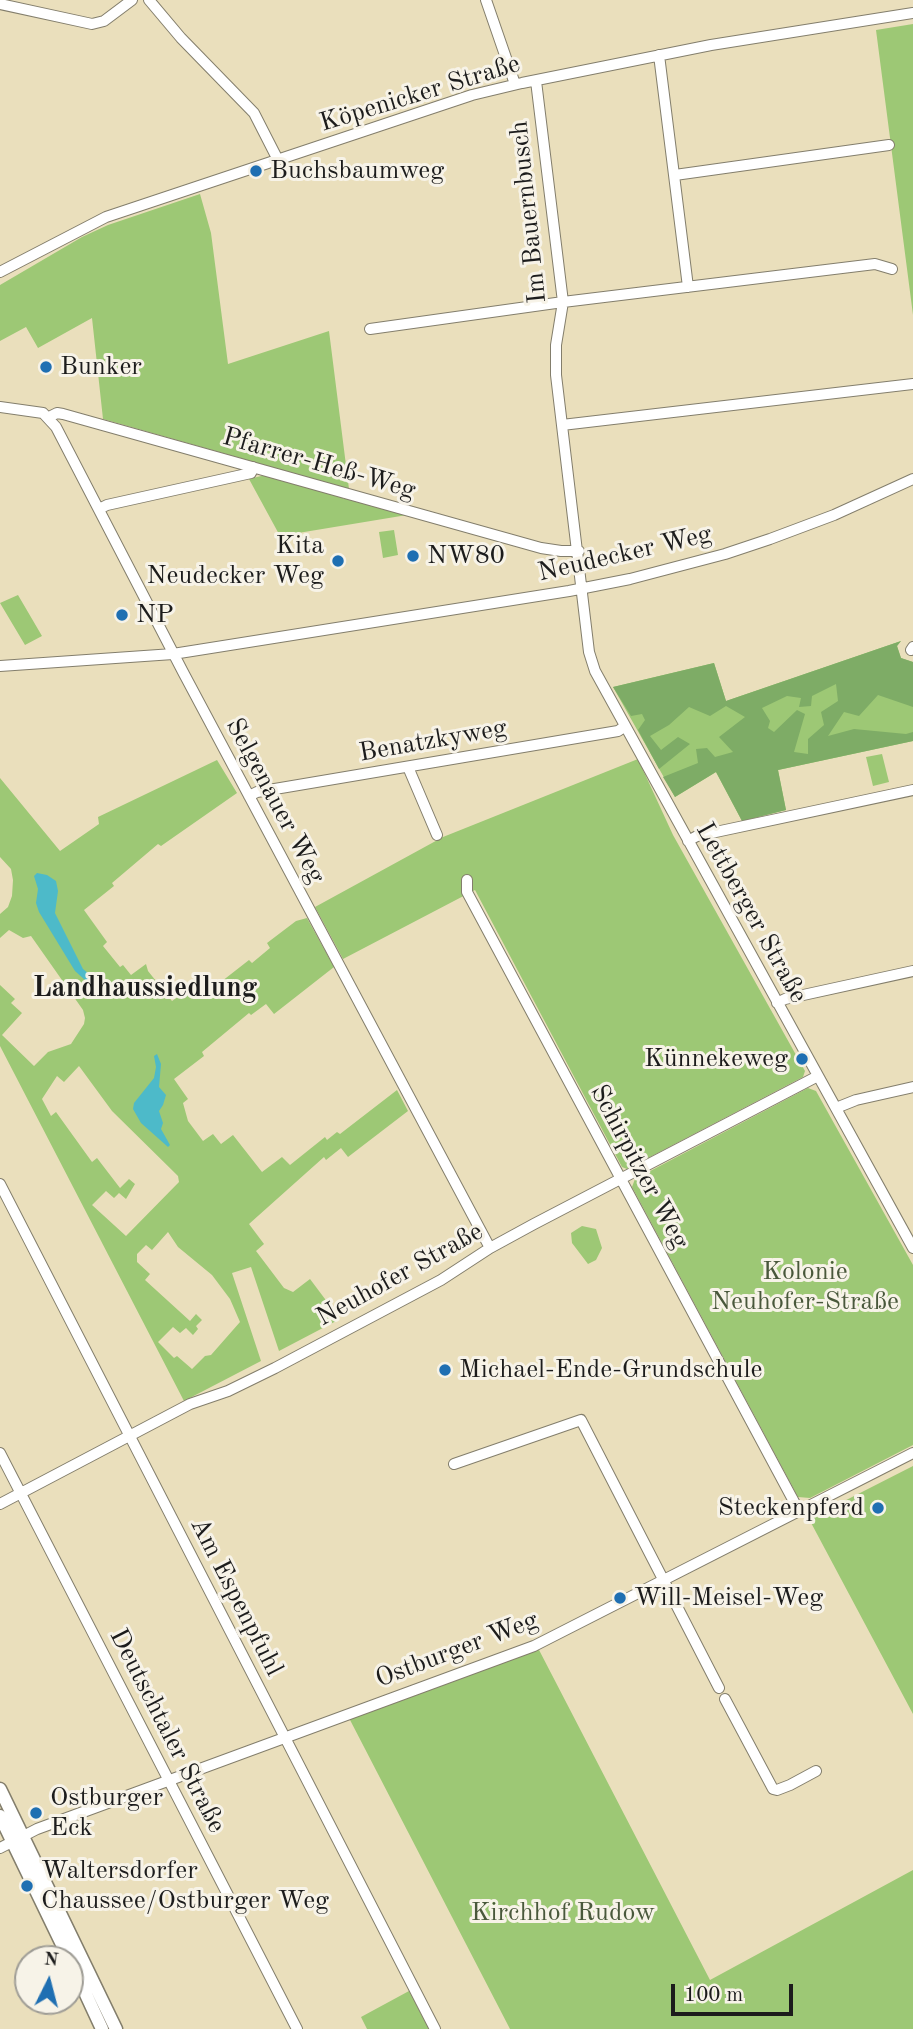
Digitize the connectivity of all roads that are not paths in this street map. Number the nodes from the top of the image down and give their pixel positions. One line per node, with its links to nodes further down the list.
1 (132, 0): 4 (street)
2 (149, 0): 10 (street)
3 (486, 0): 8 (street)
4 (0, 4)
5 (913, 13): 6 (street, Köpenicker Straße)
6 (659, 55): 7 (street, Köpenicker Straße); 11 (street)
7 (536, 81): 8 (street, Köpenicker Straße); 15 (street, Im Bauernbusch)
8 (515, 84): 10 (street, Köpenicker Straße)
9 (889, 145): 11 (street)
10 (278, 160): 13 (street, Köpenicker Straße)
11 (675, 174): 14 (street)
12 (892, 270): 14 (street)
13 (0, 272)
14 (688, 287): 15 (street)
15 (563, 302): 16 (street); 20 (street, Im Bauernbusch)
16 (370, 329)
17 (913, 384): 20 (street)
18 (0, 407): 19 (street)
19 (49, 417): 21 (street, Pfarrer-Heß-Weg); 23 (street, Selgenauer Weg)
20 (562, 425): 24 (street, Im Bauernbusch)
21 (253, 467): 23 (street); 24 (street, Pfarrer-Heß-Weg)
22 (913, 479): 25 (street, Neudecker Weg)
23 (99, 509): 26 (street, Selgenauer Weg)
24 (579, 551): 25 (street, Im Bauernbusch)
25 (583, 588): 26 (street, Neudecker Weg); 28 (street, Lettberger Straße)
26 (173, 654): 27 (street, Neudecker Weg); 31 (street, Selgenauer Weg)
27 (0, 666)
28 (624, 727): 29 (street, Benatzkyweg); 33 (street, Lettberger Straße)
29 (408, 767): 31 (street, Benatzkyweg); 32 (street)
30 (913, 790): 33 (street)
31 (249, 796): 42 (street, Selgenauer Weg)
32 (437, 835)
33 (688, 841): 36 (street, Lettberger Straße)
34 (467, 880): 40 (street, Schirpitzer Weg)
35 (913, 971): 36 (street)
36 (777, 1003): 37 (street, Lettberger Straße)
37 (817, 1076): 39 (street, Lettberger Straße); 40 (street, Neuhofer Straße)
38 (913, 1087): 39 (street)
39 (836, 1108): 43 (street, Lettberger Straße)
40 (622, 1179): 42 (street, Neuhofer Straße); 50 (street, Schirpitzer Weg)
41 (0, 1184): 44 (street, Am Espenpfuhl)
42 (490, 1248): 44 (street, Neuhofer Straße)
43 (913, 1248)
44 (130, 1436): 48 (street, Neuhofer Straße); 54 (street, Am Espenpfuhl)
45 (0, 1453): 48 (street, Deutschtaler Straße)
46 (913, 1453): 50 (street, Ostburger Weg)
47 (454, 1464): 51 (street)
48 (21, 1493): 49 (street, Neuhofer Straße); 56 (street, Deutschtaler Straße)
49 (0, 1504)
50 (799, 1511): 51 (street, Ostburger Weg)
51 (664, 1580): 52 (street); 54 (street, Ostburger Weg)
52 (719, 1688)
53 (725, 1699): 55 (street)
54 (285, 1737): 56 (street, Ostburger Weg); 65 (street, Am Espenpfuhl)
55 (816, 1771)
56 (169, 1780): 59 (street, Ostburger Weg); 64 (street, Deutschtaler Straße)
57 (0, 1789): 59 (main road)
58 (0, 1816): 59 (main road)
59 (11, 1842): 60 (main road); 63 (main road)
60 (62, 1945)
61 (84, 1990): 62 (main road)
62 (102, 2029)
63 (116, 2029)
64 (297, 2029)
65 (435, 2029)

